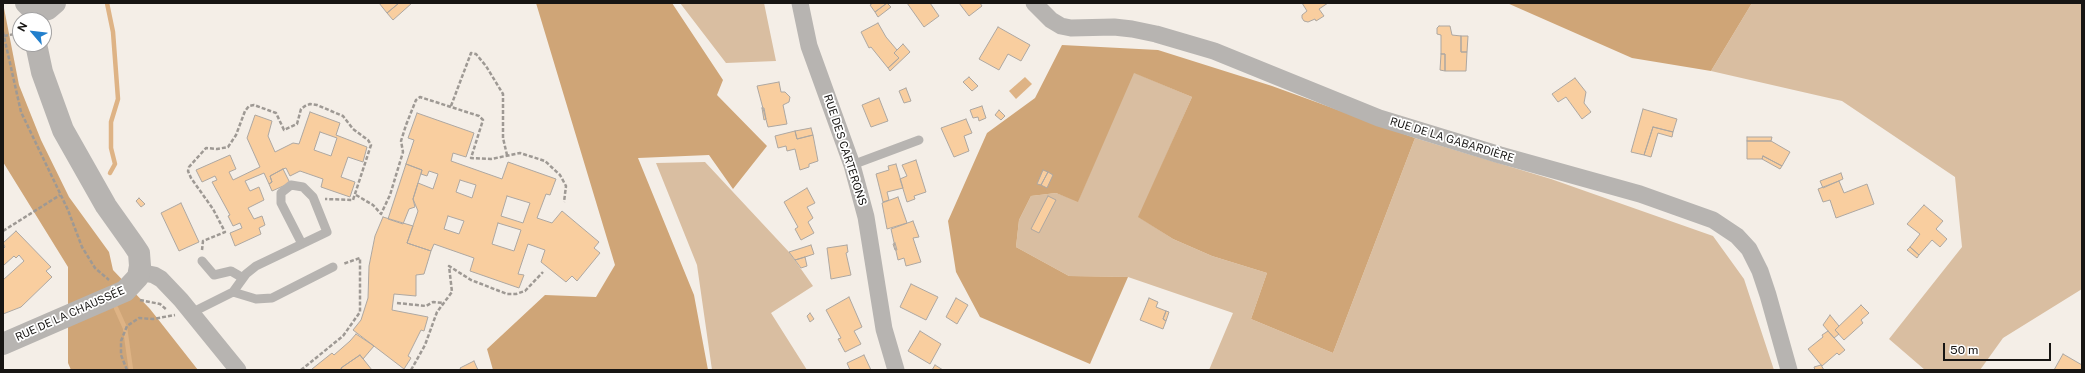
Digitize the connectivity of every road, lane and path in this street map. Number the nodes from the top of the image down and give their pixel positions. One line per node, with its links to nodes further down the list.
1 (800, 3): 9 (street, RUE DES CARTERONS)
2 (1034, 3): 32 (street, RUE DE LA GABARDIÈRE)
3 (3, 32): 4 (path)
4 (4, 36): 10 (path)
5 (38, 52): 18 (street)
6 (451, 106): 8 (path); 8 (path); 11 (path)
7 (919, 140): 9 (lane)
8 (507, 154): 13 (path)
9 (852, 165): 31 (street, RUE DES CARTERONS)
10 (60, 195): 14 (path); 22 (path)
11 (356, 195): 12 (path); 16 (path)
12 (314, 200): 15 (lane); 15 (lane)
13 (564, 202)
14 (3, 231)
15 (302, 244): 20 (lane)
16 (202, 261): 20 (lane)
17 (333, 267): 21 (lane); 29 (path)
18 (139, 272): 22 (street, RUE DE LA CHAUSSÉE); 25 (street)
19 (543, 272): 24 (path)
20 (243, 278): 21 (lane)
21 (233, 292): 25 (lane)
22 (121, 293): 25 (path); 26 (street, RUE DE LA CHAUSSÉE)
23 (397, 303): 24 (path)
24 (444, 303): 30 (path)
25 (183, 313): 27 (path); 28 (street)
26 (3, 344)
27 (127, 370)
28 (238, 370)
29 (301, 370)
30 (411, 370)
31 (896, 370)
32 (1789, 370)

